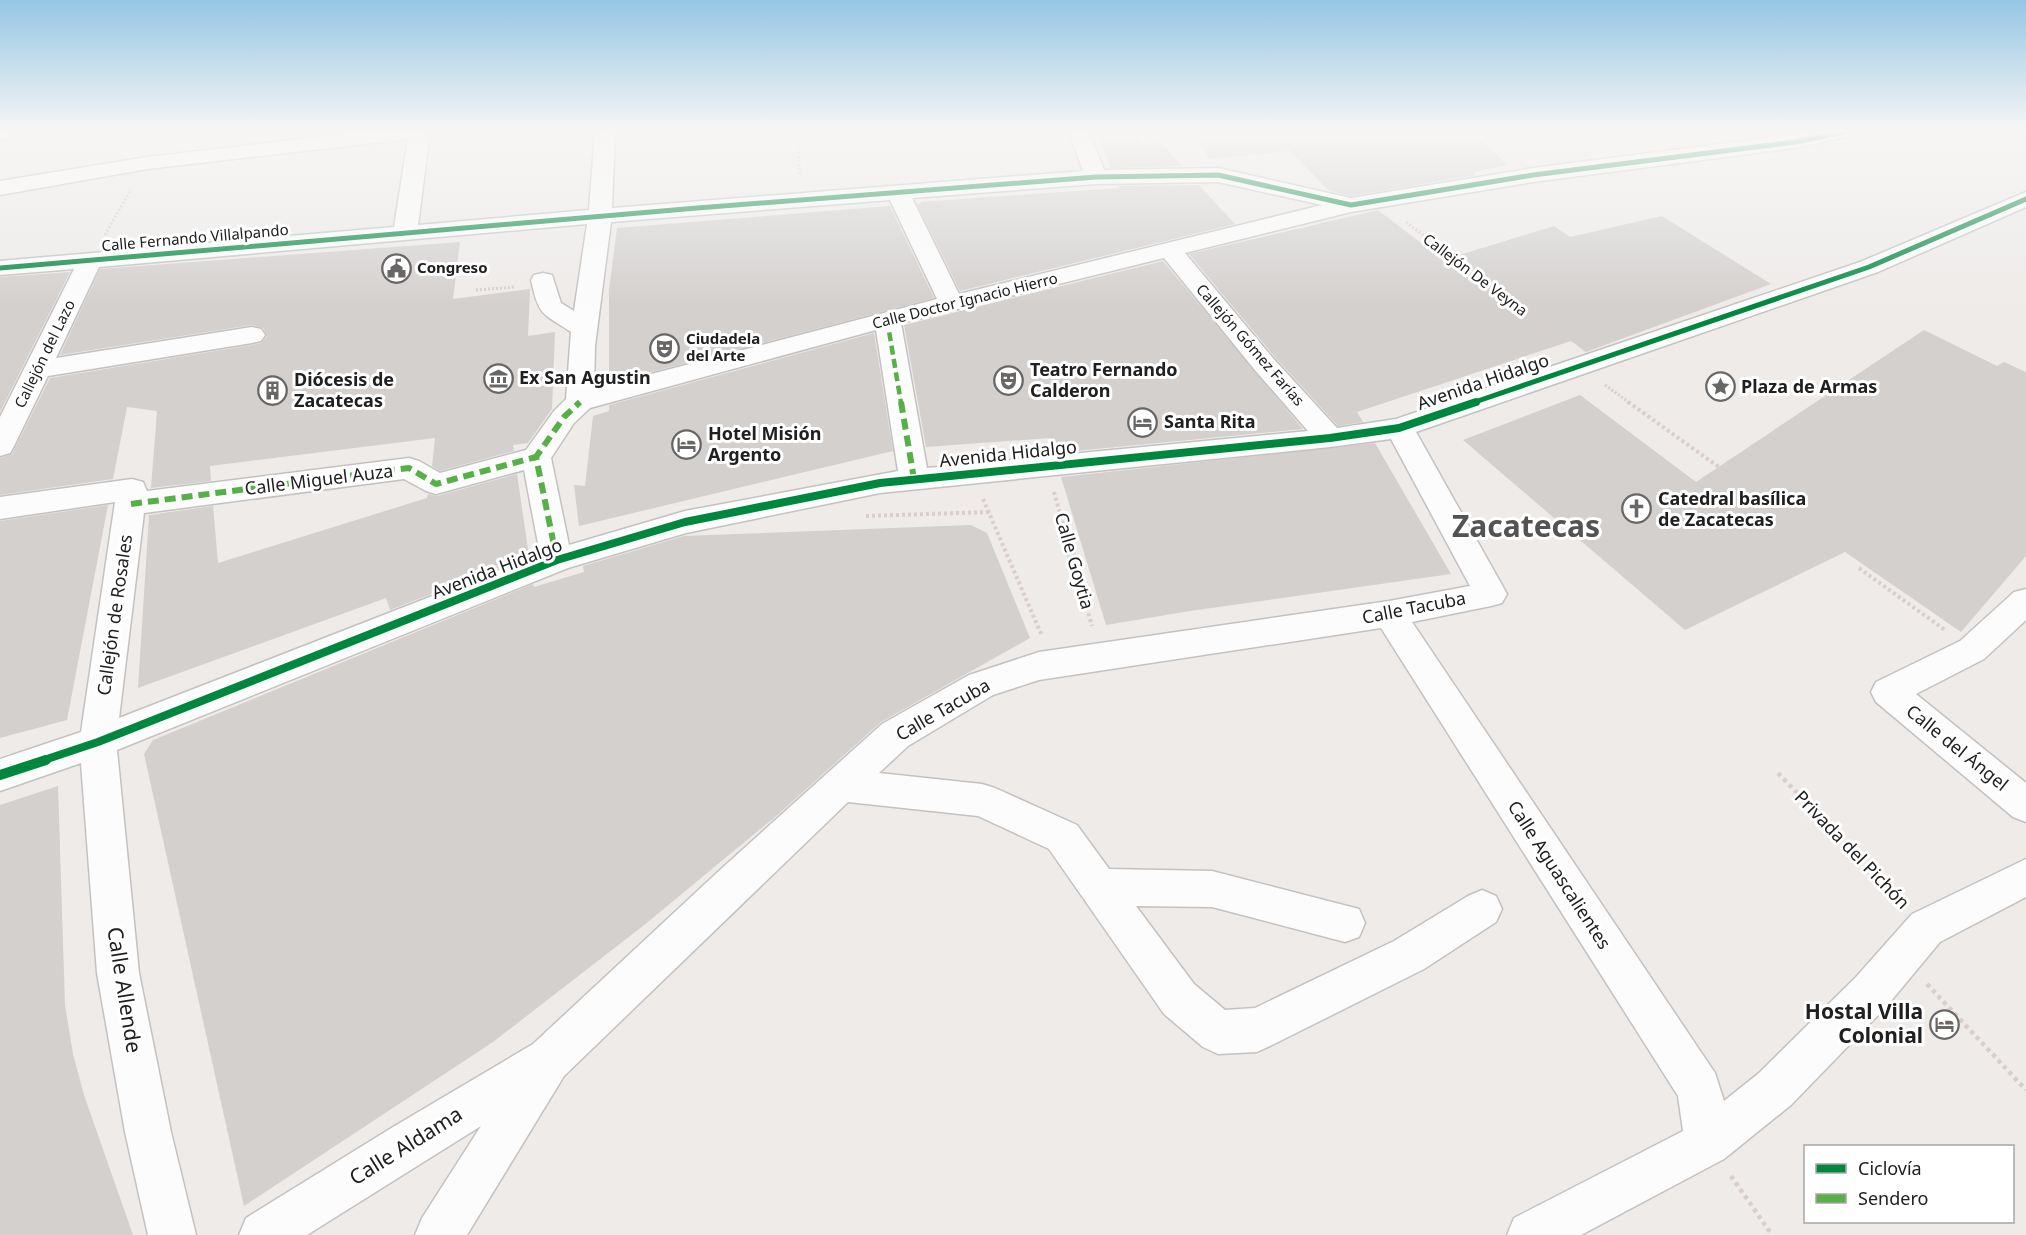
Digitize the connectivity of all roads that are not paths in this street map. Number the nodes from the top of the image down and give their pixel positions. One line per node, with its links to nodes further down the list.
1 (411, 190): 12 (street)
2 (601, 190): 10 (street)
3 (950, 190): 7 (street, Calle Fernando Villalpando)
4 (1234, 190): 11 (street)
5 (1281, 190): 9 (street, Calle Fernando Villalpando)
6 (1452, 190): 9 (street, Calle Doctor Ignacio Hierro)
7 (899, 194): 10 (street, Calle Fernando Villalpando); 17 (street)
8 (2026, 199): 23 (street, Avenida Hidalgo)
9 (1351, 206): 11 (street, Calle Doctor Ignacio Hierro)
10 (600, 217): 12 (street, Calle Fernando Villalpando); 19 (street)
11 (1271, 224): 13 (street, Calle Doctor Ignacio Hierro)
12 (405, 233): 14 (street, Calle Fernando Villalpando)
13 (1171, 251): 17 (street, Calle Doctor Ignacio Hierro); 24 (street, Callejón Gómez Farías)
14 (90, 261): 15 (street, Calle Fernando Villalpando); 21 (street, Callejón del Lazo)
15 (0, 268)
16 (543, 280): 19 (street)
17 (951, 303): 18 (street, Calle Doctor Ignacio Hierro)
18 (887, 319): 22 (street, Calle Doctor Ignacio Hierro); 27 (street)
19 (585, 330): 22 (street)
20 (252, 334): 21 (street)
21 (37, 369): 25 (street, Callejón del Lazo)
22 (580, 402): 26 (street)
23 (1400, 428): 24 (street, Avenida Hidalgo); 32 (street, Calle Tacuba)
24 (1330, 438): 27 (street, Avenida Hidalgo)
25 (0, 446)
26 (537, 457): 28 (street, Calle Miguel Auza); 30 (street)
27 (914, 479): 30 (street, Avenida Hidalgo)
28 (132, 496): 29 (street, Calle Miguel Auza); 33 (street, Callejón de Rosales)
29 (0, 508)
30 (557, 560): 33 (street, Avenida Hidalgo)
31 (2026, 601): 36 (street, Calle del Ángel)
32 (1389, 614): 35 (street, Calle Tacuba); 42 (street, Calle Aguascalientes)
33 (98, 742): 34 (street, Avenida Hidalgo); 43 (street, Calle Allende)
34 (0, 775)
35 (840, 785): 38 (street); 41 (street, Calle Tacuba)
36 (2026, 805)
37 (2026, 876): 42 (street)
38 (1099, 887): 39 (street); 40 (street)
39 (1482, 909)
40 (1345, 923)
41 (549, 1059): 44 (street, Calle Aldama); 45 (street)
42 (1708, 1143): 46 (street)
43 (172, 1235)
44 (263, 1235)
45 (439, 1235)
46 (1531, 1235)

